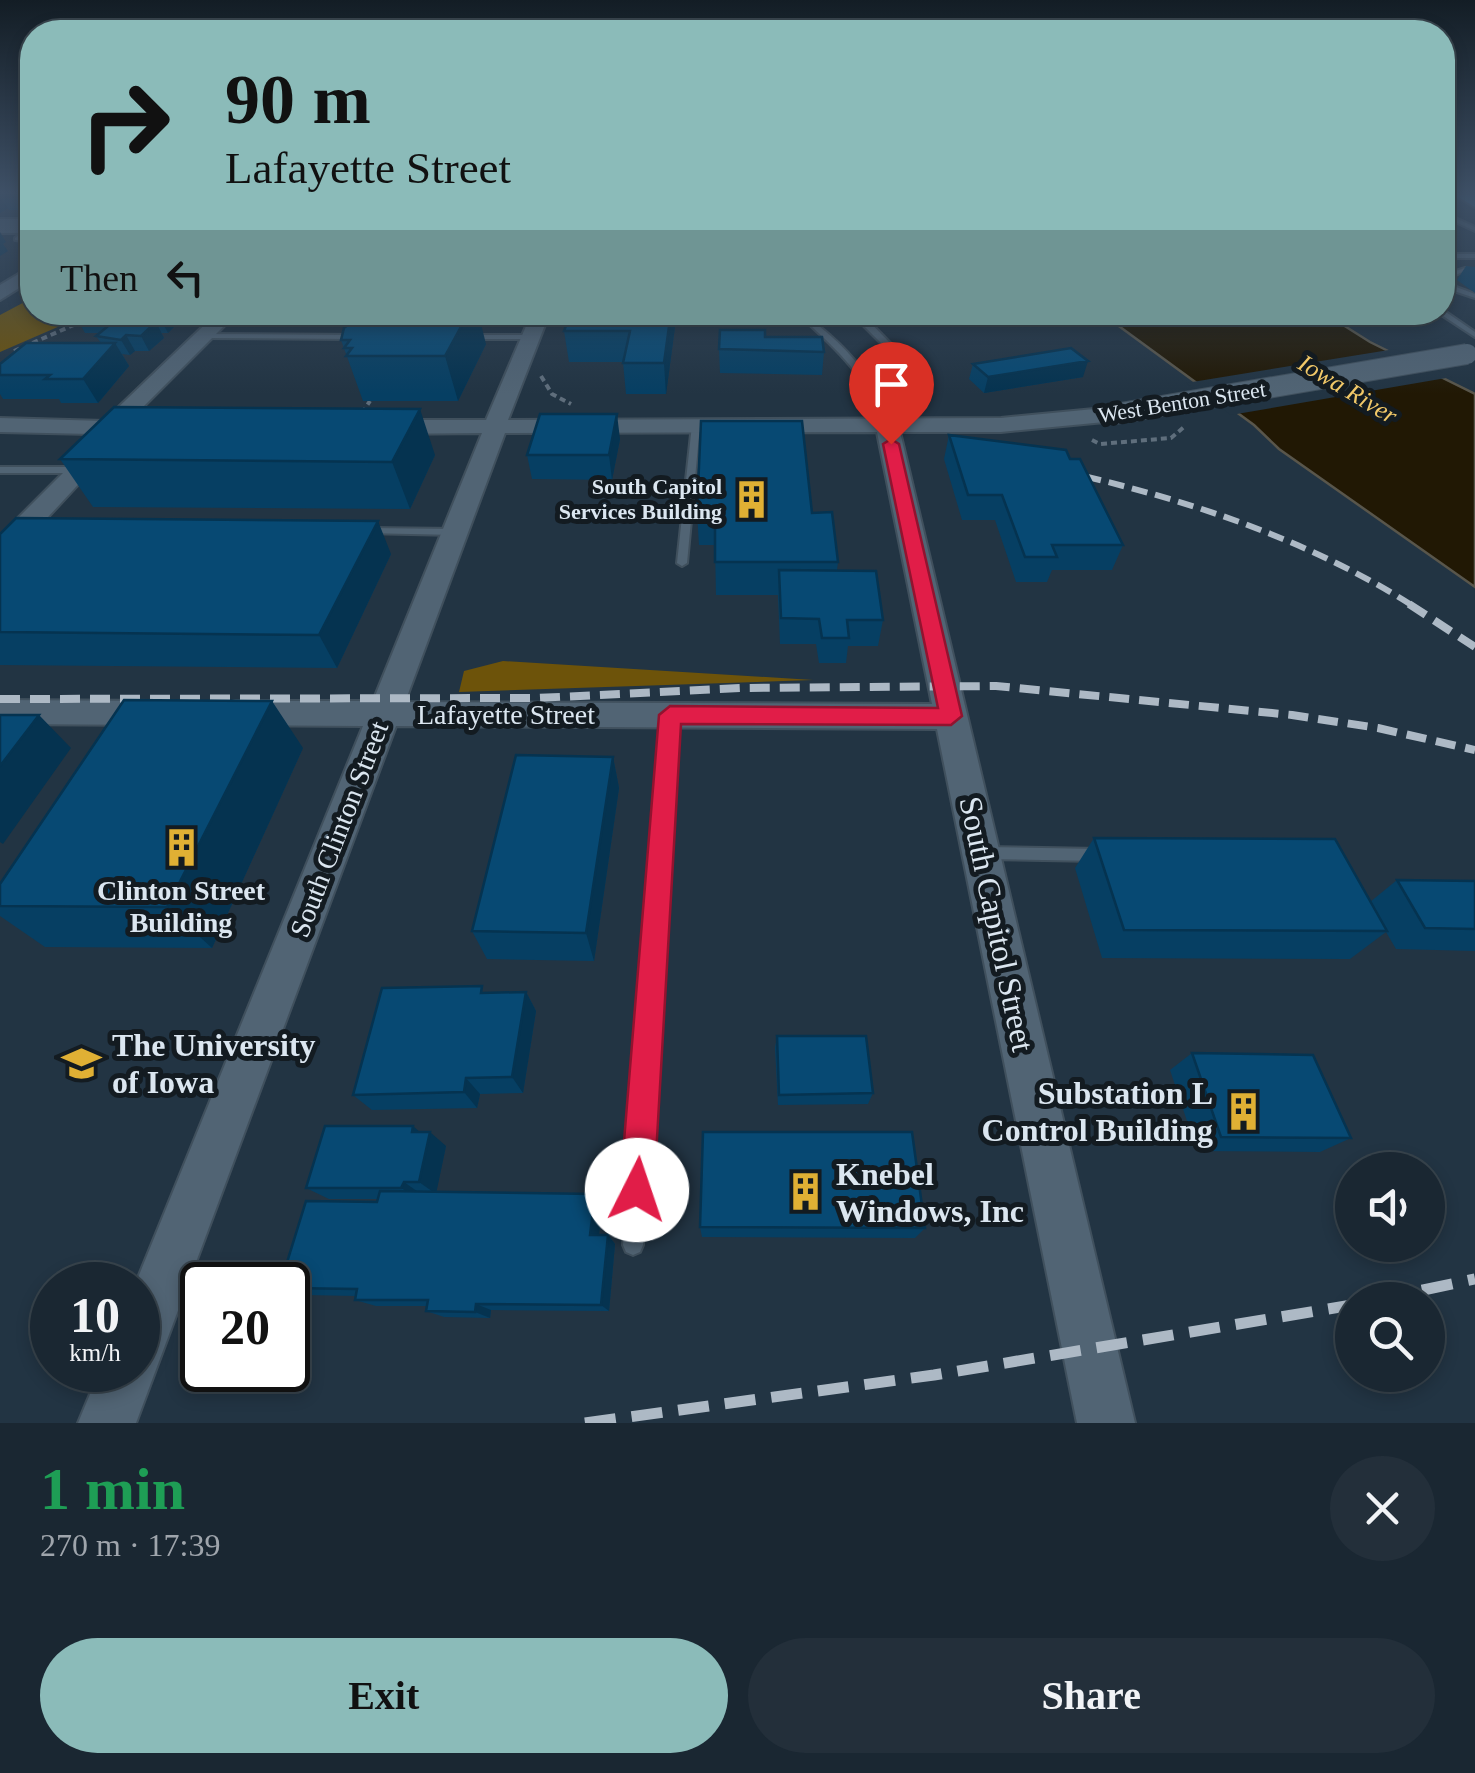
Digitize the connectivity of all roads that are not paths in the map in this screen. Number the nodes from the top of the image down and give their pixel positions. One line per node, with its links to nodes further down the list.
1 (1467, 270): 2 (lane)
2 (1455, 274)
3 (217, 325): 8 (street)
4 (535, 325): 11 (street, South Clinton Street)
5 (816, 325): 15 (lane)
6 (869, 325): 15 (lane)
7 (1452, 325): 12 (lane)
8 (206, 336): 9 (lane); 13 (street)
9 (365, 337)
10 (452, 337): 11 (lane)
11 (531, 337): 14 (street, South Clinton Street)
12 (1472, 348): 15 (street, West Benton Street, bridge)
13 (173, 370): 20 (street); 20 (street)
14 (515, 377): 18 (street); 21 (street, South Clinton Street)
15 (884, 414): 19 (street, West Benton Street); 31 (street, South Capitol Street)
16 (360, 421): 21 (street)
17 (0, 425): 20 (street)
18 (612, 425): 19 (street, West Benton Street); 21 (street)
19 (696, 425): 27 (lane)
20 (109, 428): 23 (street)
21 (496, 428): 25 (street, South Clinton Street)
22 (0, 470): 23 (lane)
23 (79, 470): 26 (street)
24 (349, 531): 25 (lane)
25 (456, 532): 29 (street, South Clinton Street)
26 (0, 552)
27 (682, 563)
28 (0, 712): 29 (street, Lafayette Street)
29 (384, 714): 30 (street, Lafayette Street); 35 (street, South Clinton Street)
30 (670, 715): 31 (street, Lafayette Street); 34 (lane)
31 (951, 716): 32 (street, South Capitol Street)
32 (981, 853): 33 (lane); 38 (street, South Capitol Street)
33 (1114, 855)
34 (633, 1246)
35 (160, 1289)
36 (119, 1392): 37 (street)
37 (107, 1423)
38 (1106, 1423)

